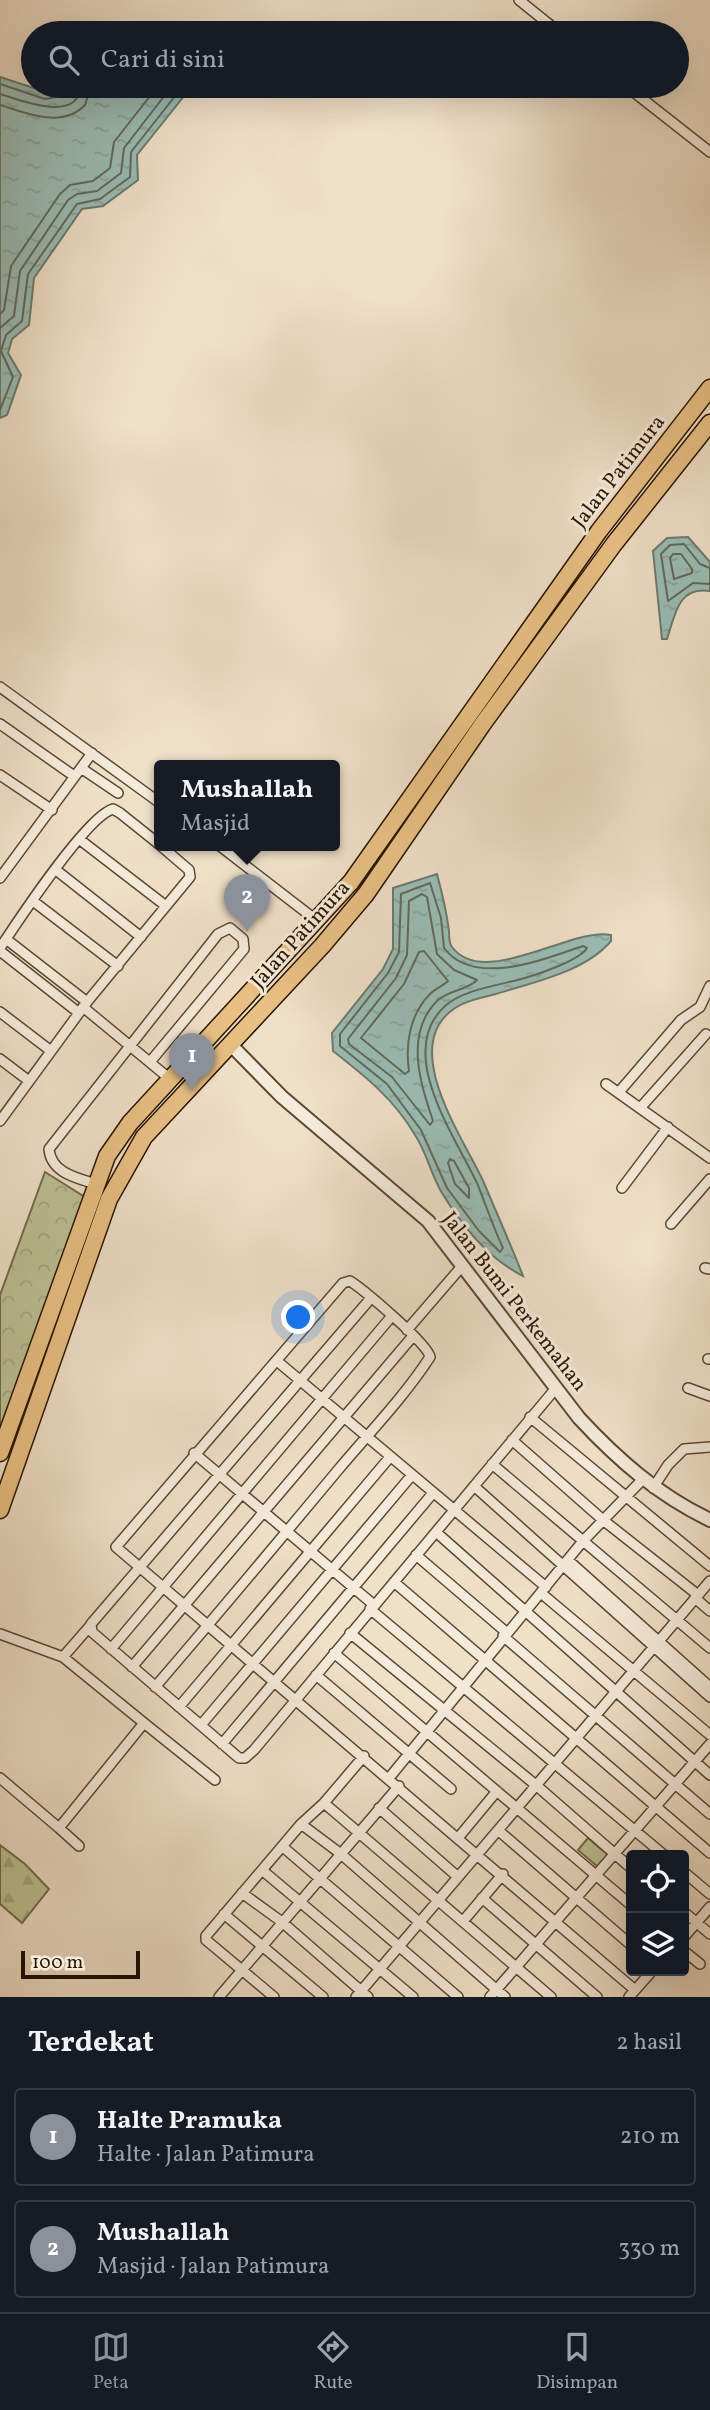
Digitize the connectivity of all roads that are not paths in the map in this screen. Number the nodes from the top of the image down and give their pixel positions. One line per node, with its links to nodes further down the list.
1 (519, 0): 2 (street)
2 (545, 21)
3 (641, 98): 4 (street)
4 (710, 152)
5 (710, 388): 26 (highway, Jalan Patimura)
6 (708, 430): 35 (highway, Jalan Patimura)
7 (0, 687): 9 (street)
8 (0, 724): 12 (street)
9 (92, 753): 10 (street); 13 (street)
10 (81, 768): 12 (street); 14 (street)
11 (0, 775): 17 (street)
12 (74, 776): 17 (street)
13 (132, 783): 14 (street); 15 (street)
14 (118, 793): 16 (street)
15 (154, 799)
16 (113, 809): 18 (street); 19 (street)
17 (52, 810): 23 (street)
18 (79, 839): 22 (street); 25 (street)
19 (154, 841)
20 (165, 851): 25 (street)
21 (226, 851): 26 (street)
22 (56, 870): 24 (street); 27 (street)
23 (0, 878)
24 (33, 901): 28 (street); 30 (street)
25 (166, 906): 27 (street)
26 (316, 920): 40 (highway, Jalan Patimura)
27 (141, 937): 30 (street)
28 (6, 939): 29 (street); 32 (street)
29 (0, 949): 32 (street)
30 (118, 965): 32 (street)
31 (710, 986): 43 (street)
32 (83, 1007): 36 (street); 37 (street)
33 (0, 1012): 37 (street)
34 (706, 1034): 44 (street)
35 (230, 1044): 53 (street, Jalan Bumi Perkemahan); 57 (highway, Jalan Patimura)
36 (128, 1045): 39 (street); 39 (street); 50 (street)
37 (51, 1051): 41 (street)
38 (0, 1059): 41 (street)
39 (149, 1062): 40 (street)
40 (170, 1079): 50 (highway, Jalan Patimura)
41 (29, 1081): 45 (street)
42 (606, 1084): 43 (street)
43 (620, 1093): 44 (street)
44 (641, 1107): 47 (street)
45 (3, 1109): 46 (street)
46 (0, 1121)
47 (668, 1127): 48 (street); 51 (street)
48 (710, 1158)
49 (710, 1179): 52 (street)
50 (96, 1184): 56 (highway, Jalan Patimura)
51 (622, 1188)
52 (671, 1224)
53 (463, 1265): 58 (street); 61 (street, Jalan Bumi Perkemahan)
54 (371, 1298): 55 (street); 59 (street); 60 (street)
55 (391, 1317): 58 (street); 64 (street)
56 (47, 1324): 57 (highway); 70 (highway, Jalan Patimura)
57 (64, 1329): 81 (highway, Jalan Patimura)
58 (410, 1333): 65 (street); 67 (street)
59 (277, 1361): 60 (street); 71 (street)
60 (300, 1380): 64 (street); 74 (street)
61 (556, 1388): 66 (street); 76 (street, Jalan Bumi Perkemahan)
62 (688, 1388): 63 (street)
63 (710, 1396)
64 (322, 1399): 65 (street); 78 (street)
65 (342, 1416): 67 (street); 83 (street)
66 (530, 1417): 68 (street); 80 (street)
67 (366, 1436): 72 (street); 86 (street)
68 (512, 1440): 73 (street); 84 (street)
69 (710, 1447): 76 (street)
70 (0, 1453)
71 (194, 1453): 74 (street); 92 (street)
72 (390, 1457): 75 (street); 89 (street)
73 (492, 1464): 77 (street); 88 (street)
74 (221, 1475): 78 (street); 92 (street)
75 (412, 1475): 79 (street); 94 (street)
76 (648, 1483): 80 (street); 85 (street, Jalan Bumi Perkemahan)
77 (474, 1486): 82 (street); 91 (street)
78 (242, 1493): 83 (street); 97 (street)
79 (433, 1493): 82 (street); 98 (street)
80 (626, 1497): 84 (street); 93 (street)
81 (0, 1510)
82 (454, 1510): 87 (street); 99 (street)
83 (264, 1511): 86 (street); 101 (street)
84 (603, 1520): 88 (street); 100 (street)
85 (710, 1520)
86 (287, 1531): 89 (street); 106 (street)
87 (436, 1532): 90 (street); 104 (street)
88 (583, 1541): 91 (street); 105 (street)
89 (310, 1551): 94 (street); 111 (street)
90 (416, 1555): 96 (street); 110 (street)
91 (566, 1563): 99 (street); 112 (street)
92 (139, 1566): 97 (street); 107 (street)
93 (710, 1566)
94 (332, 1569): 98 (street); 118 (street)
95 (710, 1581): 100 (street)
96 (394, 1582): 102 (street); 117 (street)
97 (163, 1587): 101 (street); 114 (street)
98 (354, 1588): 102 (street); 122 (street)
99 (543, 1590): 104 (street); 120 (street)
100 (697, 1597): 103 (street); 105 (street)
101 (185, 1605): 106 (street); 119 (street)
102 (372, 1607): 108 (street); 123 (street)
103 (710, 1611)
104 (526, 1612): 110 (street); 126 (street)
105 (677, 1620): 112 (street); 113 (street)
106 (208, 1625): 111 (street); 124 (street)
107 (90, 1626): 114 (street); 116 (street)
108 (350, 1633): 115 (street); 130 (street)
109 (0, 1634): 116 (street)
110 (504, 1634): 117 (street); 131 (street)
111 (231, 1644): 118 (street); 129 (street)
112 (655, 1645): 120 (street); 125 (street); 127 (street)
113 (710, 1648)
114 (111, 1649): 119 (street)
115 (334, 1653): 121 (street); 134 (street)
116 (63, 1657): 132 (street)
117 (483, 1661): 123 (street); 136 (street)
118 (253, 1663): 122 (street); 133 (street)
119 (132, 1667): 124 (street)
120 (633, 1671): 126 (street); 135 (street)
121 (316, 1675): 128 (street); 139 (street)
122 (275, 1681): 128 (street); 137 (street)
123 (463, 1685): 130 (street); 142 (street)
124 (155, 1687): 129 (street)
125 (710, 1687)
126 (615, 1694): 131 (street); 141 (street)
127 (710, 1697)
128 (295, 1699): 137 (street); 140 (street)
129 (179, 1707): 133 (street)
130 (444, 1708): 134 (street); 149 (street)
131 (596, 1717): 136 (street); 147 (street)
132 (144, 1723): 146 (street); 158 (street)
133 (201, 1725): 137 (street)
134 (426, 1731): 139 (street); 151 (street)
135 (710, 1735)
136 (577, 1739): 142 (street); 153 (street)
137 (222, 1744)
138 (710, 1744): 141 (street)
139 (408, 1753): 144 (street); 150 (street)
140 (363, 1756): 144 (street); 152 (street)
141 (695, 1762): 143 (street); 147 (street)
142 (557, 1763): 149 (street); 161 (street)
143 (710, 1775)
144 (389, 1777): 148 (street)
145 (0, 1778): 158 (street)
146 (215, 1780)
147 (676, 1785): 153 (street); 156 (street)
148 (399, 1786): 154 (street); 162 (street)
149 (537, 1786): 155 (street); 169 (street)
150 (451, 1789)
151 (497, 1791): 155 (street); 162 (street)
152 (324, 1803): 157 (street); 159 (street)
153 (657, 1807): 161 (street); 166 (street)
154 (379, 1808): 159 (street); 176 (street)
155 (518, 1809): 160 (street); 173 (street)
156 (710, 1814)
157 (301, 1824): 164 (street); 167 (street)
158 (59, 1828): 163 (street)
159 (360, 1831): 167 (street); 182 (street)
160 (499, 1831): 168 (street); 180 (street)
161 (636, 1831): 165 (street); 169 (street)
162 (458, 1838): 168 (street)
163 (79, 1846)
164 (283, 1847): 171 (street); 175 (street)
165 (658, 1850)
166 (710, 1853)
167 (341, 1854): 175 (street); 188 (street)
168 (479, 1854): 172 (street); 176 (street)
169 (615, 1855): 170 (street); 173 (street)
170 (626, 1864)
171 (262, 1870): 177 (street); 181 (street)
172 (503, 1874): 179 (street); 190 (street)
173 (597, 1876): 180 (street); 183 (street)
174 (689, 1876): 178 (street)
175 (320, 1877): 181 (street); 196 (street)
176 (458, 1877): 182 (street)
177 (242, 1893): 186 (street); 189 (street)
178 (710, 1894)
179 (482, 1898): 187 (street); 197 (street)
180 (578, 1899): 190 (street); 194 (street)
181 (301, 1900): 189 (street); 201 (street)
182 (440, 1900): 187 (street); 188 (street)
183 (626, 1901)
184 (710, 1907): 191 (street)
185 (685, 1913): 191 (street)
186 (224, 1914): 195 (street); 202 (street)
187 (464, 1920): 200 (street)
188 (419, 1922): 196 (street); 204 (street)
189 (282, 1923): 195 (street); 207 (street)
190 (556, 1923): 197 (street); 205 (street)
191 (696, 1923): 192 (street); 193 (street)
192 (689, 1931)
193 (710, 1934)
194 (626, 1941)
195 (263, 1945): 202 (street); 209 (street)
196 (399, 1945): 201 (street); 211 (street)
197 (537, 1946): 200 (street); 214 (street)
198 (689, 1955): 199 (street)
199 (699, 1964)
200 (516, 1967): 204 (street); 213 (street)
201 (380, 1968): 207 (street); 210 (street)
202 (241, 1970): 206 (street); 208 (street)
203 (647, 1976): 205 (street)
204 (493, 1993): 212 (street)
205 (632, 1993)
206 (223, 1995)
207 (362, 1995)
208 (274, 1997)
209 (323, 1997)
210 (413, 1997)
211 (458, 1997)
212 (505, 1997)
213 (551, 1997)
214 (597, 1997)

